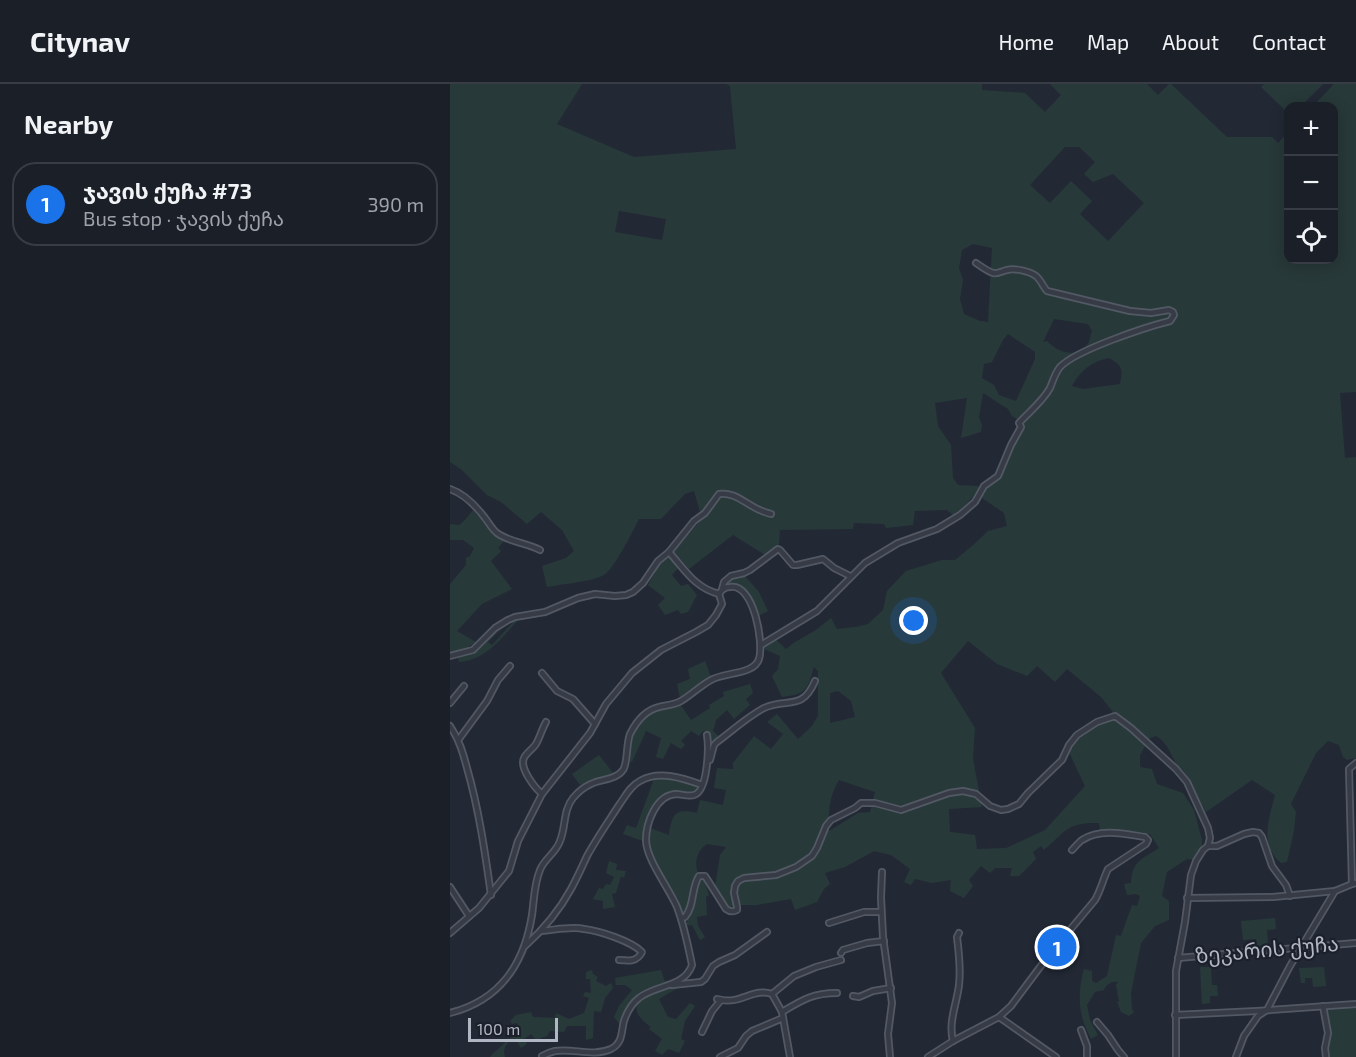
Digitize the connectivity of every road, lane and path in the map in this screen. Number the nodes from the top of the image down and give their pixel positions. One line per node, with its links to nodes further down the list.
1 (976, 263): 6 (street)
2 (450, 489): 4 (street)
3 (771, 514): 5 (street)
4 (540, 550)
5 (669, 552): 7 (street); 9 (street)
6 (850, 576): 7 (street); 8 (street)
7 (721, 592): 8 (street); 16 (street)
8 (761, 645): 43 (street)
9 (450, 656)
10 (510, 666): 19 (street)
11 (542, 673): 16 (street)
12 (816, 681): 21 (street)
13 (464, 686): 14 (street)
14 (450, 703)
15 (546, 722): 23 (street)
16 (595, 724): 23 (street)
17 (450, 726): 19 (street)
18 (707, 735): 21 (street)
19 (459, 739): 30 (street)
20 (1356, 763): 27 (street)
21 (707, 765): 22 (street)
22 (702, 785): 35 (street); 38 (street)
23 (542, 795): 30 (street)
24 (1208, 846): 31 (street); 32 (street); 35 (street)
25 (1072, 850): 60 (street)
26 (882, 872): 33 (street)
27 (1354, 884): 29 (street)
28 (450, 887): 34 (street)
29 (1335, 891): 31 (street); 44 (street)
30 (490, 896): 34 (street)
31 (1290, 896): 32 (street)
32 (1188, 898): 46 (street)
33 (881, 912): 36 (street); 41 (street)
34 (469, 916): 37 (street)
35 (681, 918): 49 (street)
36 (829, 923)
37 (451, 929)
38 (541, 931): 43 (street); 47 (street)
39 (766, 932): 49 (street)
40 (959, 933): 65 (street)
41 (884, 941): 45 (street); 50 (street)
42 (1356, 943): 44 (street, ზეკარის ქუჩა)
43 (525, 946): 58 (street)
44 (1302, 947): 46 (street, ზეკარის ქუჩა); 56 (street)
45 (841, 953)
46 (1178, 958): 59 (street)
47 (619, 960)
48 (841, 960): 52 (street)
49 (666, 986): 67 (street)
50 (891, 988): 53 (street); 70 (street)
51 (837, 993): 57 (street)
52 (772, 994): 57 (street); 64 (street)
53 (853, 996)
54 (1356, 1004): 55 (street)
55 (1323, 1006): 56 (street); 77 (street)
56 (1267, 1010): 59 (street); 76 (street)
57 (782, 1012): 61 (street)
58 (450, 1013)
59 (1175, 1015): 75 (street)
60 (999, 1017): 65 (street); 72 (street)
61 (783, 1018): 68 (street); 69 (street)
62 (1097, 1022): 74 (street)
63 (1081, 1030): 73 (street)
64 (702, 1032)
65 (953, 1041): 66 (street)
66 (936, 1055): 71 (street)
67 (542, 1056)
68 (788, 1056)
69 (720, 1057)
70 (890, 1057)
71 (928, 1057)
72 (1056, 1057)
73 (1087, 1057)
74 (1124, 1057)
75 (1176, 1057)
76 (1236, 1057)
77 (1326, 1057)

